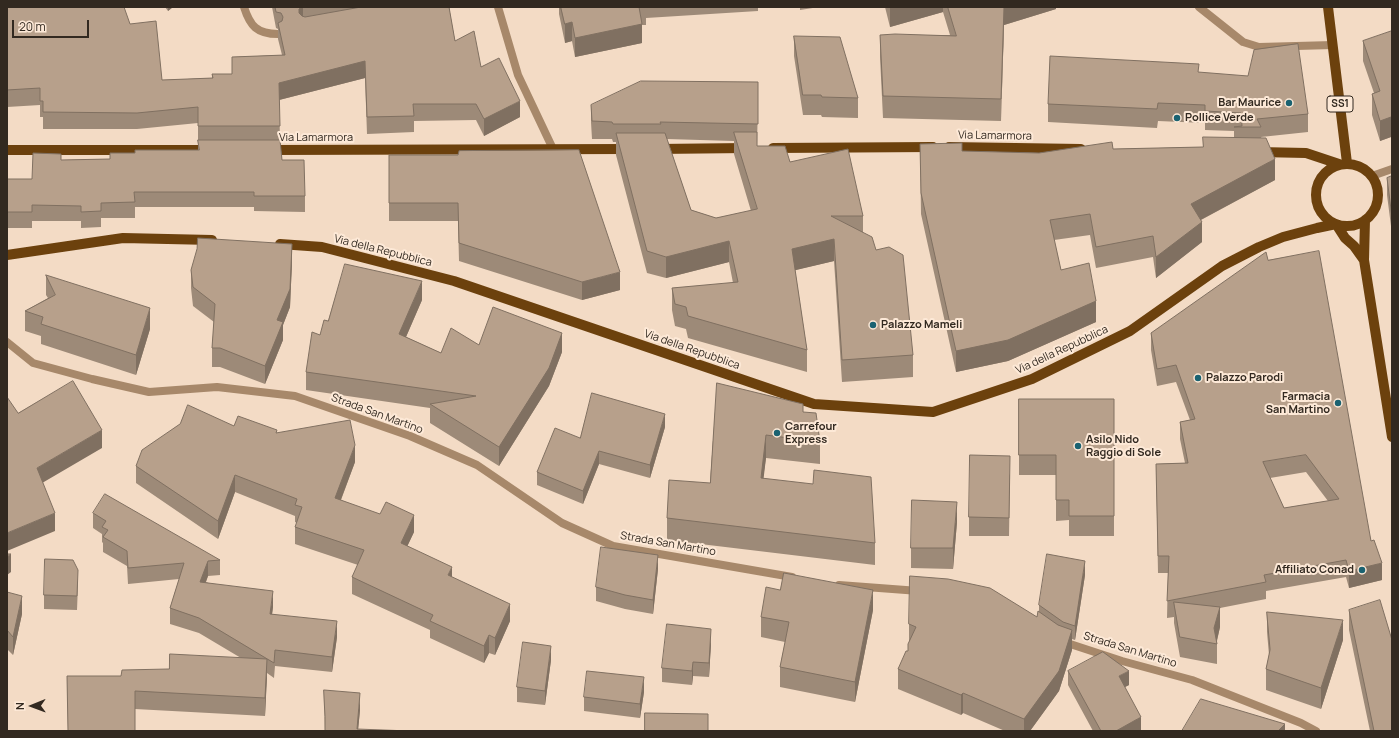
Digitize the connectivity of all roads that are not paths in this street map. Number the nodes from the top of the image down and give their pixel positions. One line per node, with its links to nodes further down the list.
1 (244, 7): 5 (street)
2 (498, 7): 7 (street)
3 (1198, 7): 6 (street)
4 (1328, 7): 6 (main road, SS1)
5 (278, 34)
6 (1333, 45): 13 (main road, SS1)
7 (553, 149): 8 (main road, Via Lamarmora); 11 (main road, Via Lamarmora)
8 (1093, 149)
9 (7, 150): 10 (main road)
10 (221, 150)
11 (261, 150)
12 (1251, 152): 13 (main road)
13 (1343, 164): 15 (main road); 17 (main road)
14 (1392, 169): 15 (street)
15 (1372, 176): 16 (main road)
16 (1365, 220): 17 (main road, Via della Repubblica); 21 (main road)
17 (1336, 224): 19 (main road, Via della Repubblica); 21 (main road)
18 (220, 240): 20 (main road)
19 (267, 243)
20 (7, 255)
21 (1364, 260): 23 (main road)
22 (7, 342): 24 (street, Strada San Martino)
23 (1392, 437)
24 (802, 578)
25 (833, 584): 26 (street)
26 (926, 592)
27 (1056, 637): 28 (street, Strada San Martino)
28 (1316, 731)

